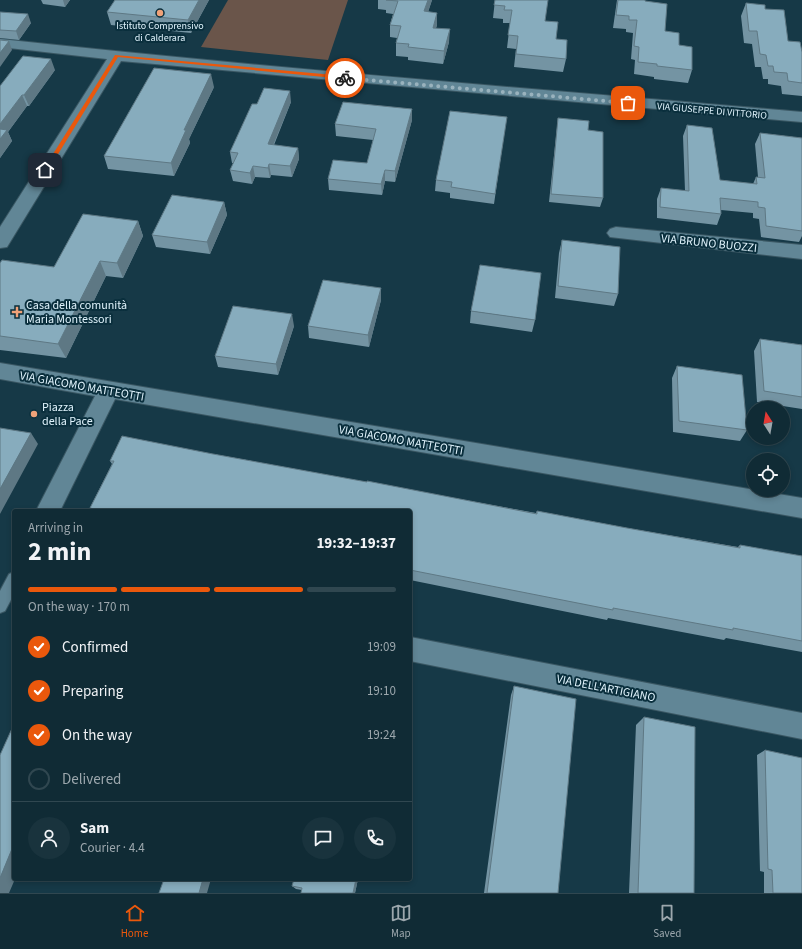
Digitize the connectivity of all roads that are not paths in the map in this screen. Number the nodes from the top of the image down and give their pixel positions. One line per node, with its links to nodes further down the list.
1 (0, 43): 2 (street, VIA GIUSEPPE DI VITTORIO)
2 (117, 56): 3 (street, VIA GIUSEPPE DI VITTORIO); 5 (street)
3 (802, 117)
4 (616, 233): 6 (street, VIA BRUNO BUOZZI)
5 (0, 242)
6 (802, 252)
7 (0, 371): 8 (street, VIA GIACOMO MATTEOTTI)
8 (108, 390): 9 (street, VIA GIACOMO MATTEOTTI); 10 (street)
9 (802, 508)
10 (49, 509)
11 (12, 583): 12 (lane)
12 (0, 606)
13 (412, 649): 14 (street, VIA DELL'ARTIGIANO)
14 (802, 726)

